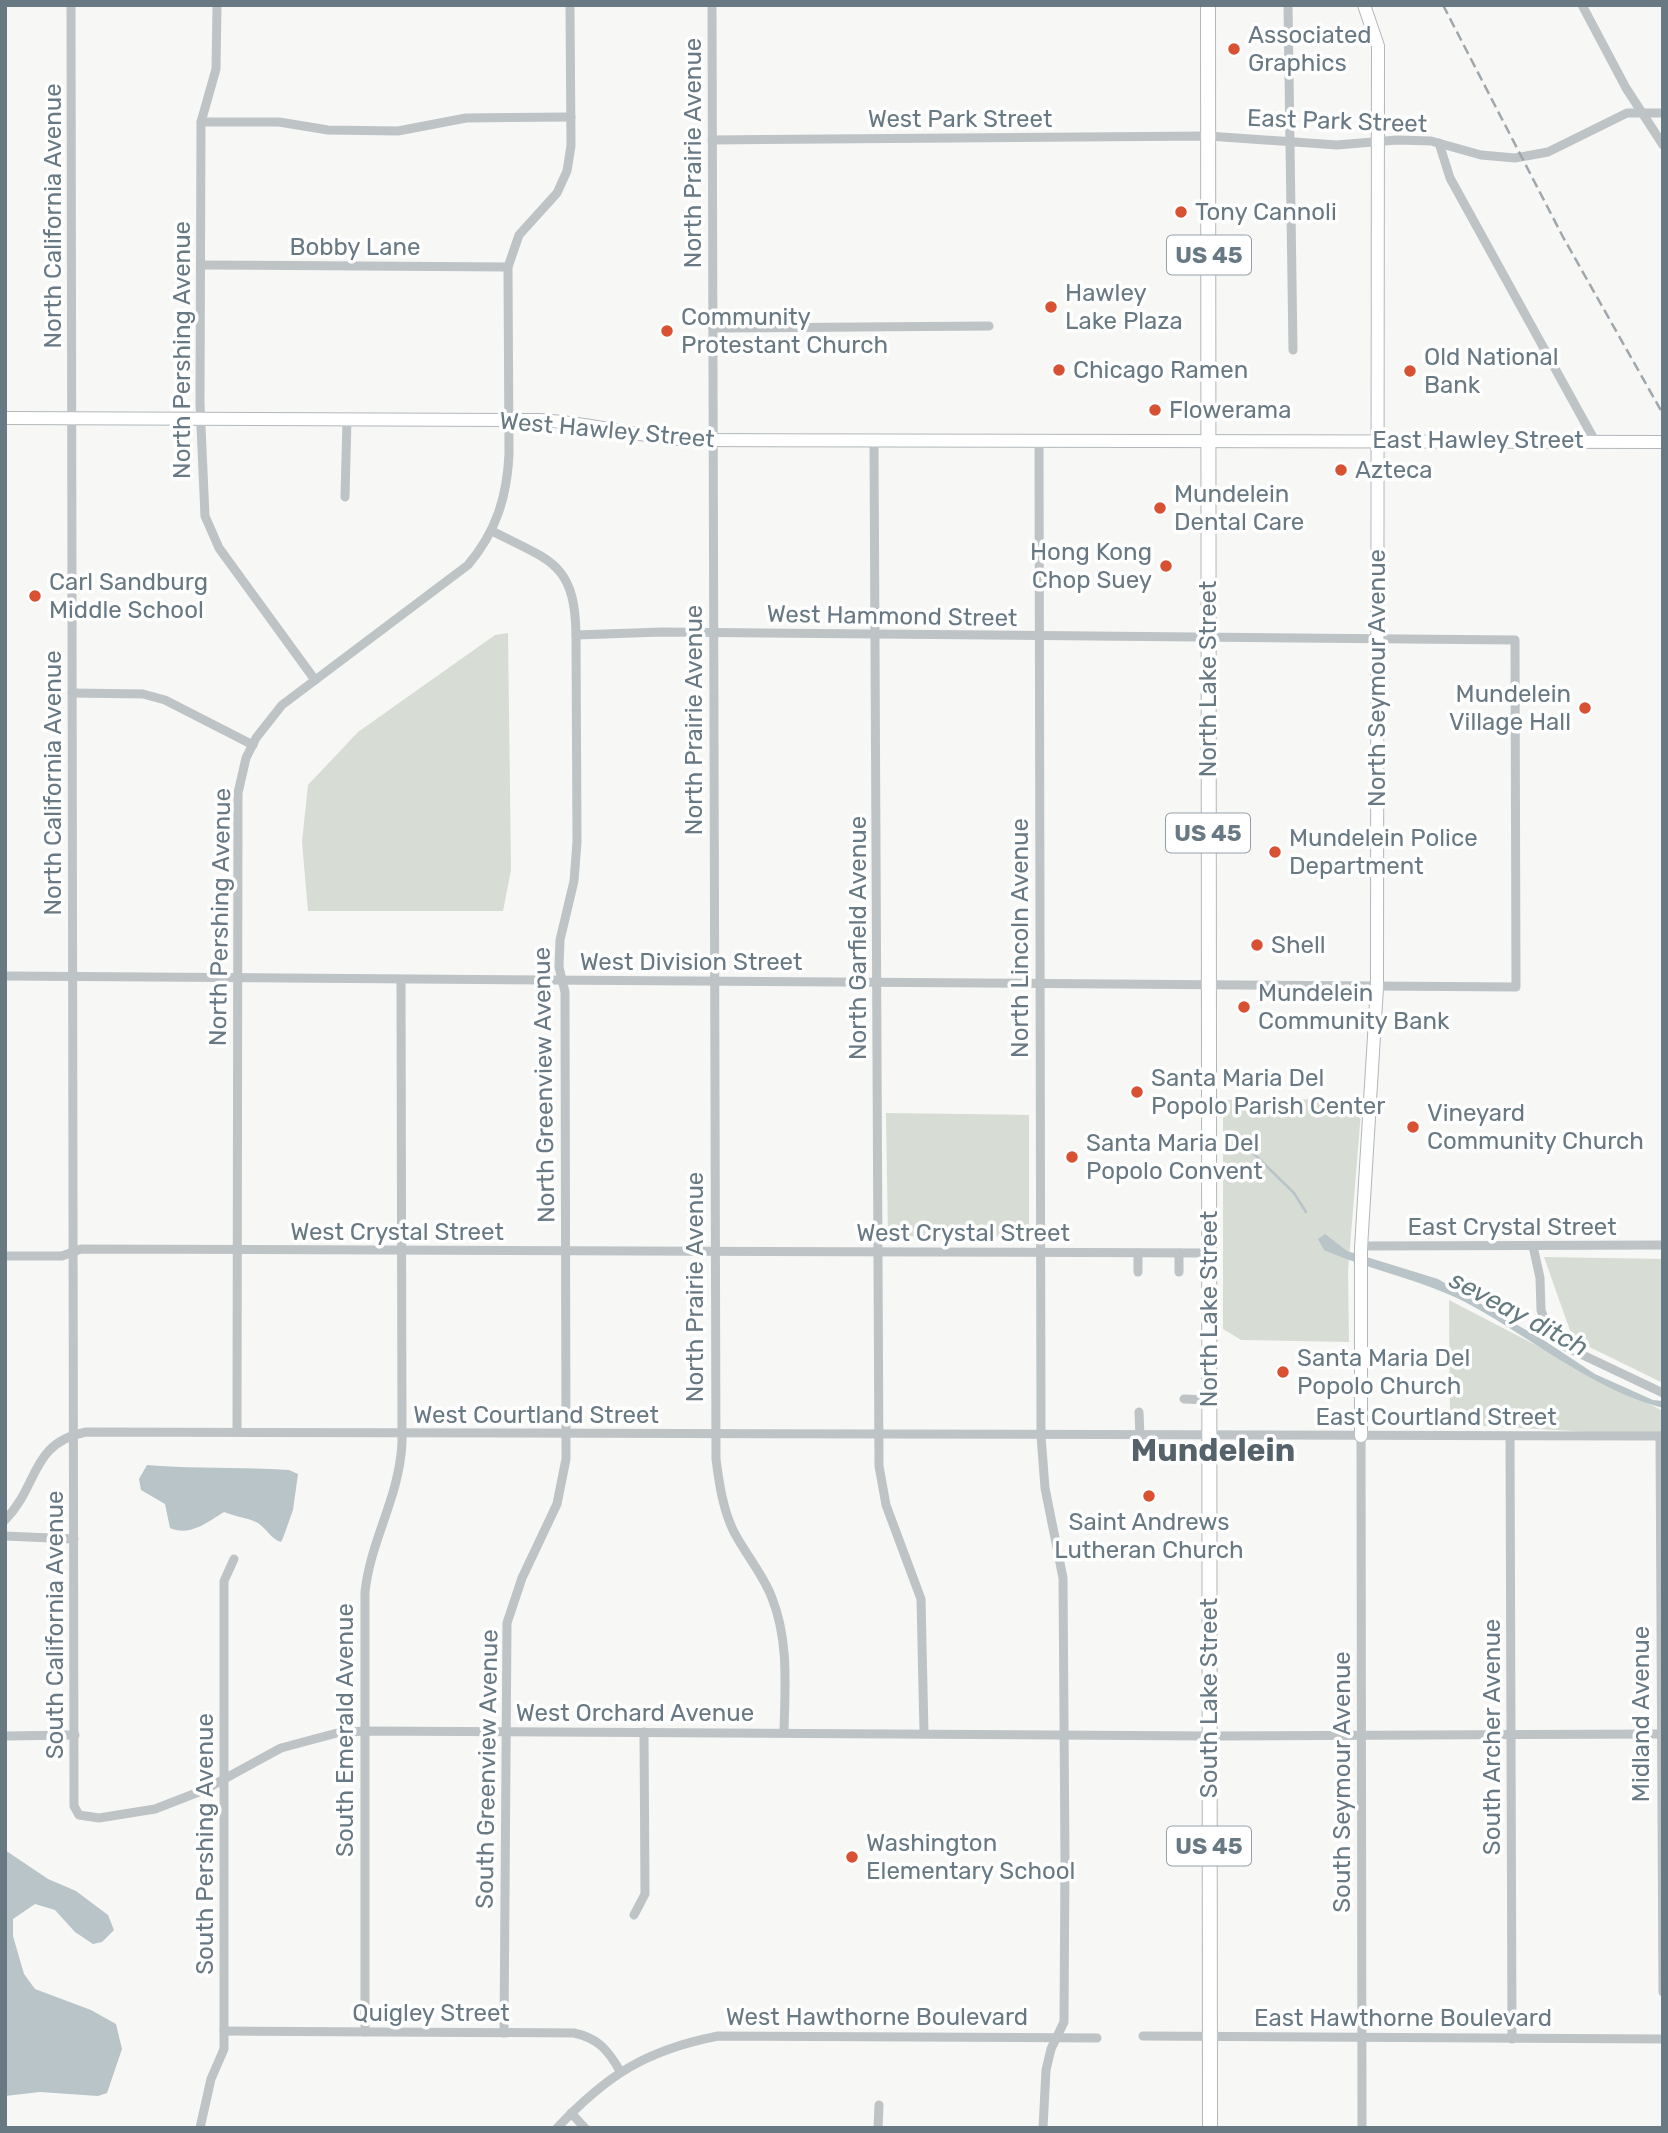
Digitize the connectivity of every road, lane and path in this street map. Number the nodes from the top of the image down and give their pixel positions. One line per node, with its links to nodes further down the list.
1 (71, 5): 25 (street, North California Avenue)
2 (217, 5): 12 (street, North Pershing Avenue)
3 (570, 5): 11 (street)
4 (712, 5): 14 (street, North Prairie Avenue)
5 (1208, 5): 13 (main road, North Lake Street / US 45)
6 (1288, 5): 15 (street)
7 (1364, 5): 16 (street, North Seymour Avenue)
8 (1582, 5): 9 (street)
9 (1643, 112): 10 (street, East Park Street); 17 (street, East Park Street); 18 (street)
10 (1663, 113)
11 (570, 117): 12 (street); 20 (street)
12 (201, 122): 19 (street, North Pershing Avenue)
13 (1208, 136): 14 (street, West Park Street); 15 (street, East Park Street); 30 (main road, North Lake Street / US 45)
14 (712, 140): 22 (street, North Prairie Avenue)
15 (1289, 141): 16 (street, East Park Street); 23 (street)
16 (1377, 143): 17 (street, East Park Street); 33 (street, North Seymour Avenue)
17 (1439, 143): 34 (street)
18 (1663, 145)
19 (201, 265): 20 (street, Bobby Lane); 26 (street, North Pershing Avenue)
20 (508, 267): 28 (street)
21 (989, 326): 22 (street)
22 (713, 328): 31 (street, North Prairie Avenue)
23 (1293, 350)
24 (5, 418): 25 (street, West Hawley Street)
25 (73, 418): 26 (street, West Hawley Street); 45 (street, North California Avenue)
26 (202, 418): 27 (street, West Hawley Street); 44 (street, North Pershing Avenue)
27 (347, 419): 28 (street, West Hawley Street); 36 (street)
28 (509, 419): 31 (street, West Hawley Street); 37 (street)
29 (1039, 439): 30 (street, West Hawley Street); 32 (street, West Hawley Street); 41 (street, North Lincoln Avenue)
30 (1210, 439): 33 (street, East Hawley Street); 42 (main road, North Lake Street / US 45)
31 (712, 440): 32 (street, West Hawley Street); 38 (street, North Prairie Avenue)
32 (874, 440): 40 (street, North Garfield Avenue)
33 (1377, 440): 34 (street, East Hawley Street); 43 (street, North Seymour Avenue)
34 (1595, 441): 35 (street, East Hawley Street)
35 (1663, 442)
36 (345, 497)
37 (492, 531): 39 (street, North Greenview Avenue); 44 (street)
38 (713, 633): 39 (street, West Hammond Street); 40 (street, West Hammond Street); 52 (street, North Prairie Avenue)
39 (576, 635): 51 (street, North Greenview Avenue)
40 (877, 635): 41 (street, West Hammond Street); 53 (street, North Garfield Avenue)
41 (1039, 638): 42 (street, West Hammond Street); 54 (street, North Lincoln Avenue)
42 (1208, 638): 43 (street, West Hammond Street); 55 (main road, North Lake Street / US 45)
43 (1377, 640): 56 (street, North Seymour Avenue); 57 (street, West Hammond Street)
44 (315, 680): 46 (street, North Pershing Avenue)
45 (72, 693): 46 (street); 48 (street, North California Avenue)
46 (253, 744): 49 (street, North Pershing Avenue)
47 (5, 976): 48 (street, West Division Street)
48 (72, 977): 49 (street, West Division Street); 66 (street, North California Avenue)
49 (237, 978): 50 (street, West Division Street); 61 (street, North Pershing Avenue)
50 (401, 980): 51 (street, West Division Street); 62 (street, South Emerald Avenue)
51 (562, 980): 52 (street, West Division Street); 63 (street, North Greenview Avenue)
52 (714, 981): 53 (street, West Division Street); 64 (street, North Prairie Avenue)
53 (877, 983): 54 (street, West Division Street); 67 (street, North Garfield Avenue)
54 (1040, 984): 55 (street, West Division Street); 65 (street, North Lincoln Avenue)
55 (1208, 987): 56 (street, West Division Street); 70 (main road, North Lake Street / US 45)
56 (1377, 987): 57 (street, West Division Street); 60 (street, North Seymour Avenue)
57 (1516, 987)
58 (1663, 1245): 59 (street, East Crystal Street)
59 (1533, 1246): 60 (street, East Crystal Street); 74 (street)
60 (1361, 1247): 85 (street, North Seymour Avenue)
61 (237, 1250): 62 (street, West Crystal Street); 66 (street, West Crystal Street); 78 (street, North Pershing Avenue)
62 (401, 1251): 63 (street, West Crystal Street); 79 (street, South Emerald Avenue)
63 (566, 1252): 64 (street, West Crystal Street); 81 (street, North Greenview Avenue)
64 (714, 1252): 67 (street, West Crystal Street); 82 (street, North Prairie Avenue)
65 (1039, 1252): 67 (street, West Crystal Street); 68 (street, West Crystal Street); 84 (street, North Lincoln Avenue)
66 (73, 1253): 71 (street, West Crystal Street); 80 (street, North California Avenue)
67 (877, 1253): 83 (street, North Garfield Avenue)
68 (1138, 1253): 69 (street, West Crystal Street); 72 (street)
69 (1180, 1253): 70 (street, West Crystal Street); 73 (street)
70 (1209, 1253): 76 (main road, North Lake Street / US 45)
71 (5, 1256)
72 (1138, 1272)
73 (1180, 1272)
74 (1663, 1393)
75 (1184, 1399): 76 (street)
76 (1209, 1400): 89 (main road, North Lake Street / US 45)
77 (1139, 1412): 88 (street)
78 (237, 1432): 79 (street, West Courtland Street); 80 (street, West Courtland Street)
79 (402, 1433): 81 (street, West Courtland Street); 94 (street, South Emerald Avenue)
80 (74, 1434): 90 (street); 92 (street, South California Avenue)
81 (567, 1434): 82 (street, West Courtland Street); 95 (street, South Greenview Avenue)
82 (716, 1434): 83 (street, West Courtland Street); 97 (street, North Prairie Avenue)
83 (878, 1435): 84 (street, West Courtland Street); 98 (street, North Garfield Avenue)
84 (1041, 1436): 88 (street, West Courtland Street); 99 (street, North Lincoln Avenue)
85 (1361, 1436): 86 (street, East Courtland Street); 89 (street, East Courtland Street); 100 (street, South Seymour Avenue)
86 (1510, 1436): 87 (street, East Courtland Street); 101 (street, South Archer Avenue)
87 (1661, 1436): 102 (street, Midland Avenue)
88 (1140, 1437): 89 (street, West Courtland Street)
89 (1210, 1437): 104 (main road, South Lake Street / US 45)
90 (5, 1520)
91 (5, 1536): 92 (street)
92 (74, 1539): 103 (street, South California Avenue)
93 (234, 1559): 106 (street, South Pershing Avenue)
94 (364, 1731): 95 (street, West Orchard Avenue); 106 (street, West Orchard Avenue); 111 (street, South Emerald Avenue)
95 (504, 1731): 96 (street, West Orchard Avenue); 112 (street, South Greenview Avenue)
96 (644, 1732): 97 (street, West Orchard Avenue); 108 (street)
97 (784, 1732): 98 (street, West Orchard Avenue)
98 (924, 1733): 99 (street, West Orchard Avenue)
99 (1064, 1734): 104 (street, West Orchard Avenue); 113 (street, North Lincoln Avenue)
100 (1362, 1734): 101 (street, West Orchard Avenue); 104 (street, West Orchard Avenue); 115 (street, South Seymour Avenue)
101 (1511, 1734): 102 (street, West Orchard Avenue); 118 (street, South Archer Avenue)
102 (1661, 1734): 109 (street, Midland Avenue)
103 (75, 1735): 105 (street); 107 (street, South California Avenue)
104 (1209, 1735): 117 (main road, South Lake Street / US 45)
105 (5, 1736)
106 (224, 1779): 107 (street, West Orchard Avenue); 110 (street, South Pershing Avenue)
107 (79, 1815)
108 (634, 1916)
109 (1663, 1992)
110 (224, 2031): 111 (street, Quigley Street); 123 (street, South Pershing Avenue)
111 (365, 2032): 112 (street, Quigley Street)
112 (505, 2033): 120 (street, Quigley Street)
113 (1059, 2036): 116 (street); 120 (street, West Hawthorne Boulevard); 127 (street, North Lincoln Avenue)
114 (1143, 2036): 117 (street, East Hawthorne Boulevard)
115 (1362, 2037): 117 (street, East Hawthorne Boulevard); 118 (street, East Hawthorne Boulevard); 129 (street, South Seymour Avenue)
116 (1097, 2038)
117 (1209, 2038): 128 (main road, South Lake Street / US 45)
118 (1512, 2039): 119 (street, East Hawthorne Boulevard)
119 (1663, 2039)
120 (620, 2071): 122 (street, West Hawthorne Boulevard)
121 (879, 2105): 126 (street)
122 (572, 2113): 124 (street, West Hawthorne Boulevard); 125 (street)
123 (200, 2128)
124 (557, 2128)
125 (585, 2128)
126 (878, 2128)
127 (1043, 2128)
128 (1210, 2128)
129 (1362, 2128)

